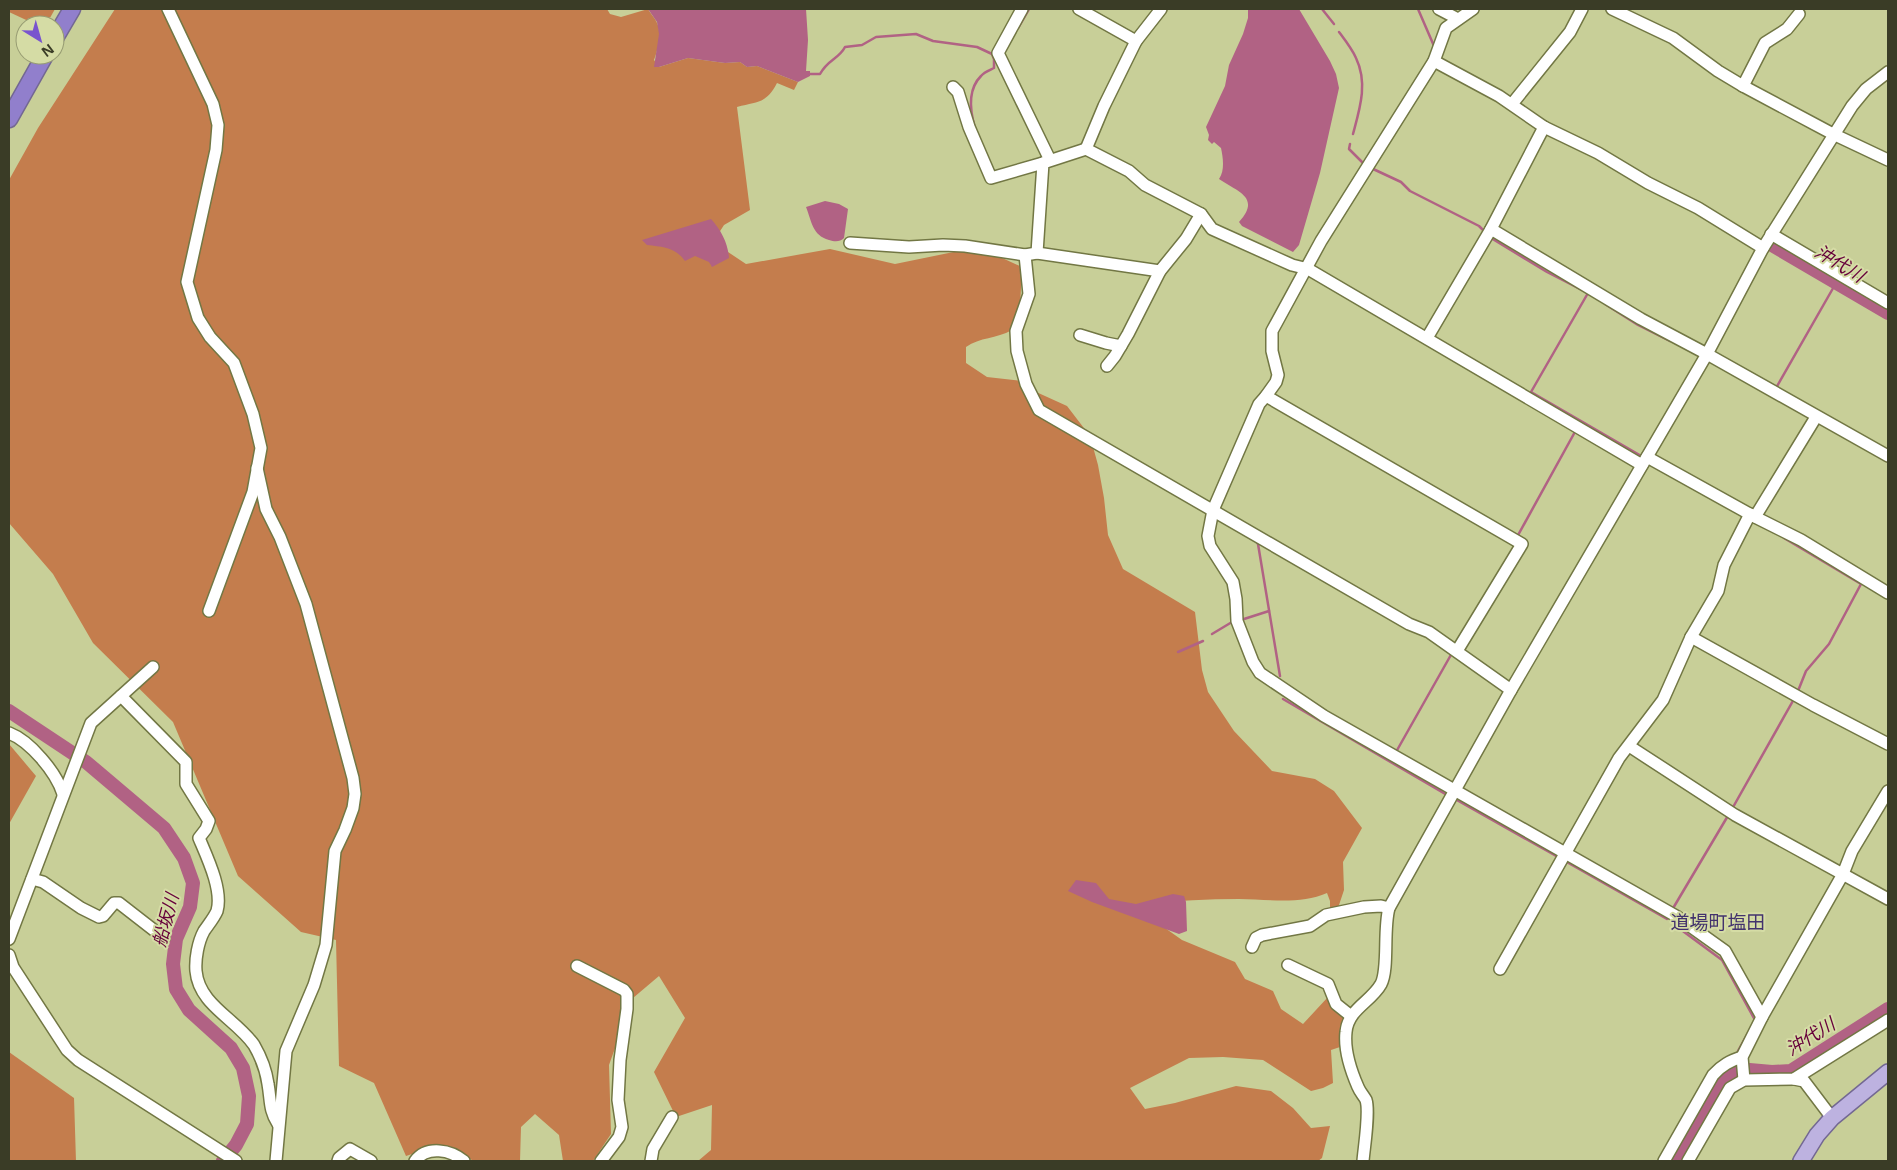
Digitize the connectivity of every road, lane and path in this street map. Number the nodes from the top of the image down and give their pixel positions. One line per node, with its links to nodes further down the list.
1 (72, 9): 12 (highway)
2 (168, 9): 43 (street)
3 (1022, 9): 25 (street)
4 (1079, 9): 13 (street)
5 (1162, 9): 13 (street)
6 (1439, 9): 11 (street)
7 (1473, 9): 11 (street)
8 (1582, 9): 19 (street)
9 (1612, 9): 18 (street)
10 (1799, 14): 18 (street)
11 (1458, 18): 14 (street)
12 (65, 21)
13 (1136, 41): 23 (street)
14 (1434, 61): 19 (street); 31 (street)
15 (39, 65): 20 (highway)
16 (1888, 72): 22 (street)
17 (953, 86): 25 (street)
18 (1743, 86): 22 (street)
19 (1513, 103): 21 (street)
20 (9, 119)
21 (1544, 127): 27 (street); 28 (street)
22 (1833, 134): 24 (street); 28 (street)
23 (1086, 150): 25 (street); 26 (street)
24 (1888, 160)
25 (1046, 162): 30 (street)
26 (1201, 214): 31 (street); 32 (street)
27 (1491, 229): 35 (street); 37 (street)
28 (1767, 241): 33 (street); 37 (street)
29 (850, 243): 30 (street)
30 (1031, 254): 32 (street); 44 (street)
31 (1308, 268): 35 (street); 39 (street)
32 (1160, 271): 36 (street)
33 (1888, 303)
34 (1080, 335): 36 (street)
35 (1427, 338): 42 (street)
36 (1121, 346): 38 (street)
37 (1707, 354): 40 (street); 42 (street)
38 (1107, 366)
39 (1266, 396): 44 (street); 49 (street)
40 (1816, 417): 41 (street); 45 (street)
41 (1888, 456)
42 (1644, 461): 45 (street); 51 (street)
43 (257, 468): 47 (street); 80 (street)
44 (1213, 510): 49 (street); 56 (street)
45 (1752, 515): 46 (street); 48 (street)
46 (1888, 593)
47 (209, 611)
48 (1691, 637): 54 (street); 55 (street)
49 (1457, 651): 51 (street)
50 (153, 667): 52 (street)
51 (1511, 690): 56 (street)
52 (121, 696): 58 (street); 80 (street)
53 (9, 732): 58 (street)
54 (1888, 744)
55 (1628, 746): 59 (street); 60 (street)
56 (1454, 791): 59 (street); 63 (street)
57 (1888, 791): 60 (street)
58 (64, 792): 61 (street)
59 (1566, 854): 70 (street); 72 (street)
60 (1843, 874): 62 (street); 72 (street)
61 (32, 878): 64 (street); 65 (street)
62 (1888, 899)
63 (1389, 908): 66 (street); 71 (street)
64 (164, 938)
65 (9, 939)
66 (1252, 947)
67 (9, 955): 81 (street)
68 (1288, 965): 71 (street)
69 (577, 966): 87 (street)
70 (1500, 969)
71 (1351, 1016): 89 (street)
72 (1762, 1017): 74 (street)
73 (1888, 1020): 76 (street)
74 (1742, 1057): 77 (street); 90 (street)
75 (1888, 1072): 79 (main road)
76 (1794, 1079): 77 (street); 79 (street)
77 (1744, 1080): 91 (street)
78 (672, 1117): 88 (street)
79 (1832, 1118): 92 (main road)
80 (278, 1124): 82 (street)
81 (236, 1161)
82 (276, 1161)
83 (338, 1161): 84 (street)
84 (371, 1161)
85 (415, 1161): 86 (street)
86 (464, 1161)
87 (601, 1161)
88 (651, 1161)
89 (1363, 1161)
90 (1664, 1161)
91 (1688, 1161)
92 (1801, 1161)

